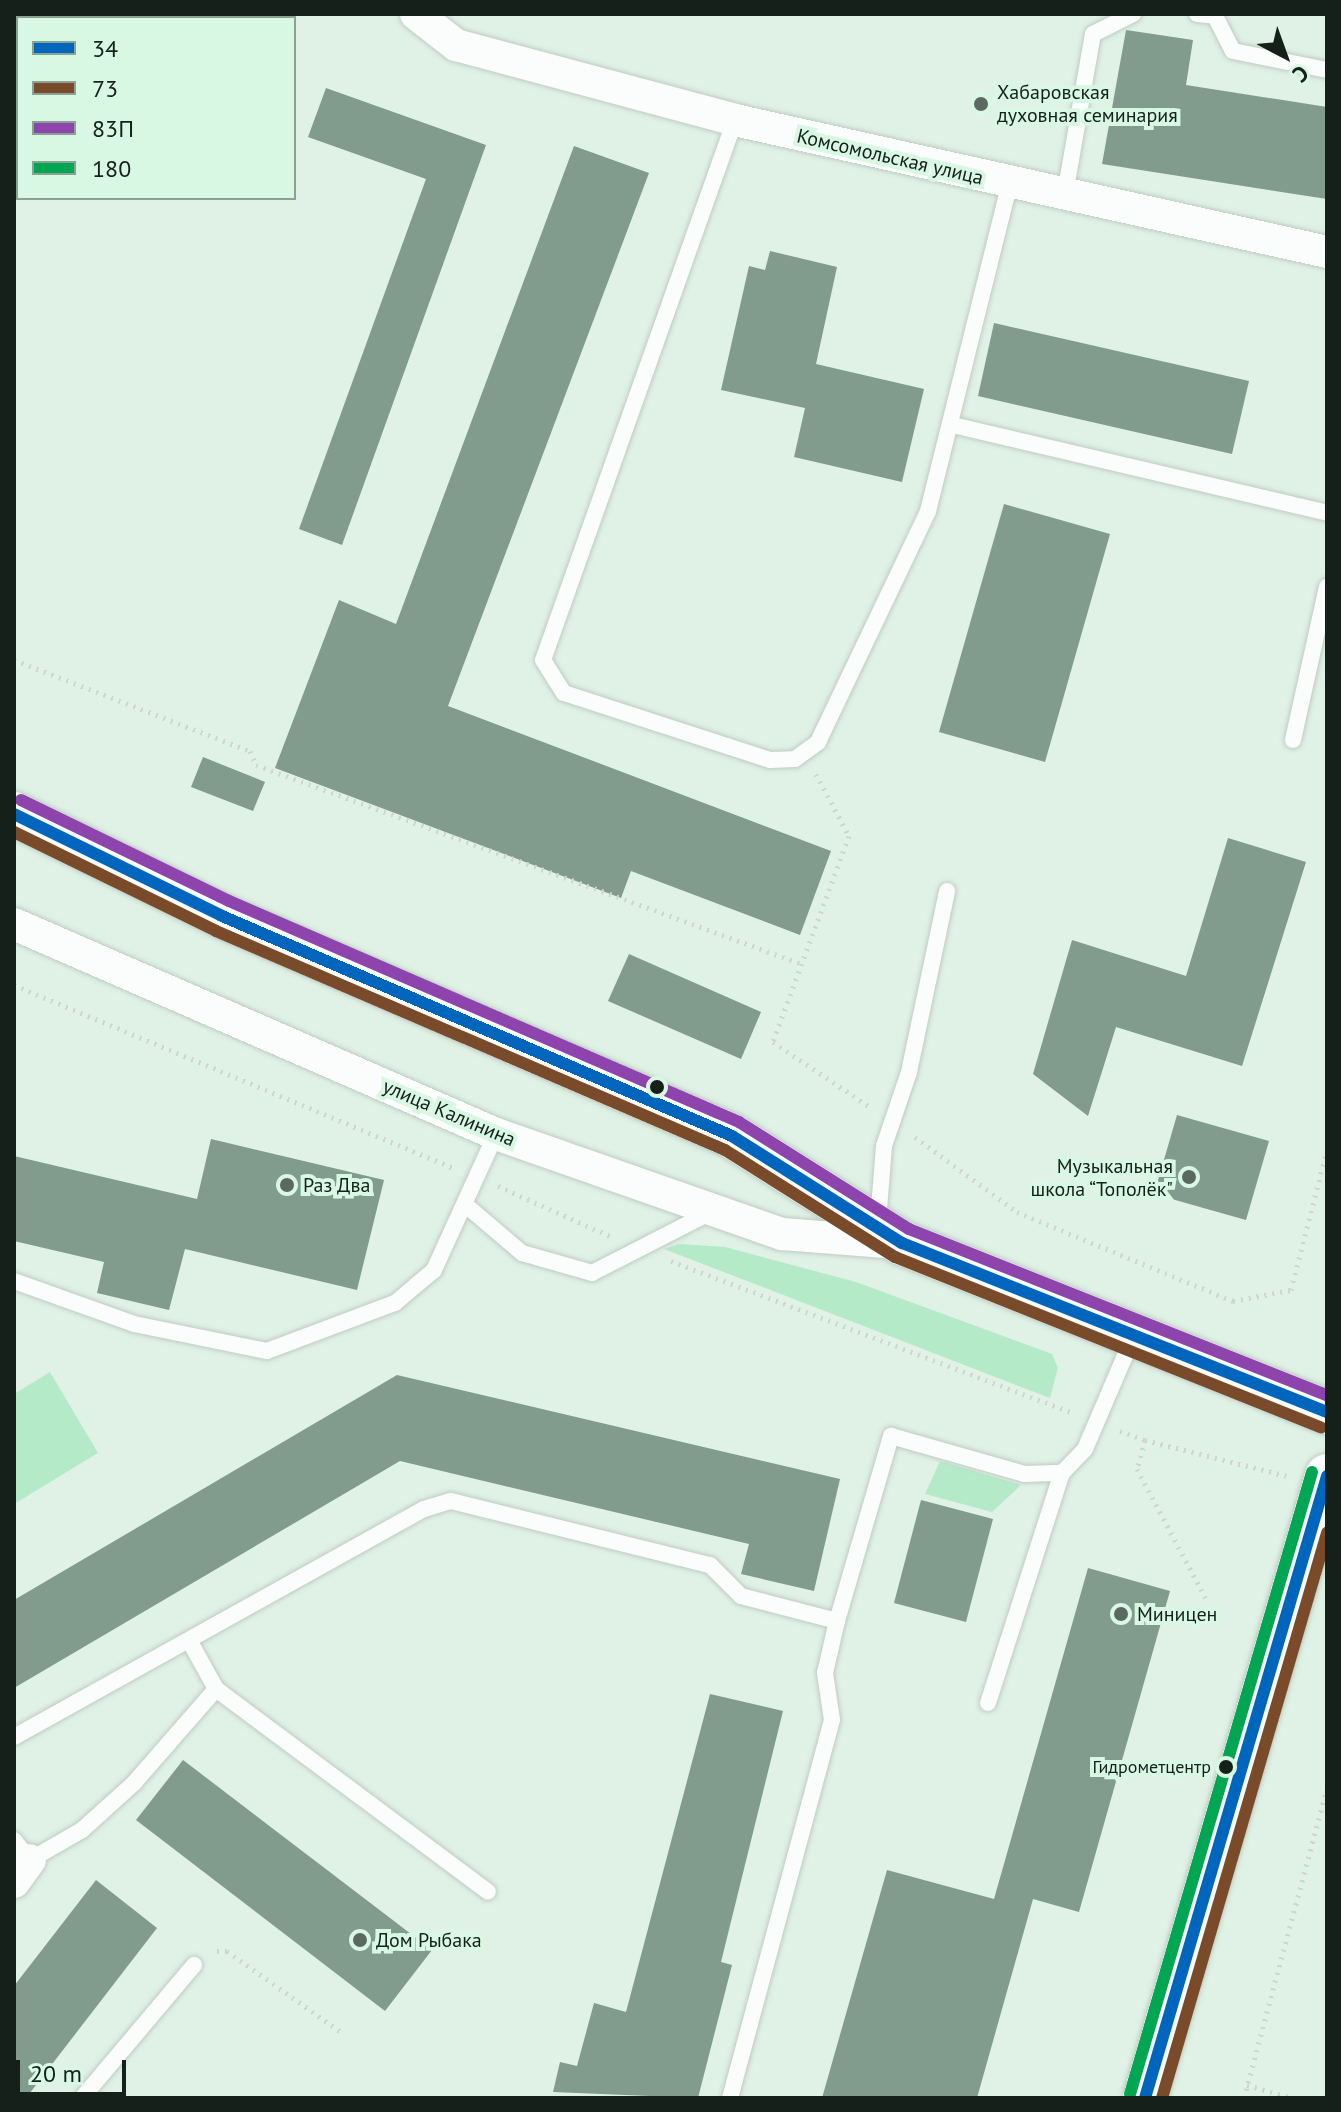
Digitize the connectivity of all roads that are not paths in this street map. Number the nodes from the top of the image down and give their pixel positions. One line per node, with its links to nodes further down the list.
1 (416, 14): 5 (street, Комсомольская улица)
2 (1133, 14): 7 (lane)
3 (1197, 14): 4 (lane)
4 (1327, 70)
5 (735, 120): 6 (street, Комсомольская улица); 9 (lane)
6 (1009, 185): 7 (street, Комсомольская улица); 9 (lane)
7 (1065, 194): 8 (street, Комсомольская улица)
8 (1327, 252)
9 (953, 425): 10 (lane)
10 (1327, 513)
11 (1327, 587): 12 (lane)
12 (1293, 740)
13 (14, 814): 19 (main road, улица Калинина)
14 (947, 891): 19 (lane)
15 (14, 924): 16 (street, улица Калинина)
16 (496, 1134): 17 (lane); 18 (street, улица Калинина)
17 (468, 1207): 18 (lane); 20 (lane)
18 (712, 1211): 19 (street, улица Калинина)
19 (890, 1236): 21 (main road, улица Калинина)
20 (14, 1281)
21 (1133, 1337): 22 (main road, улица Калинина); 23 (lane)
22 (1327, 1412)
23 (1062, 1473): 25 (lane); 28 (lane)
24 (1327, 1476): 33 (main road)
25 (837, 1621): 26 (lane); 35 (lane)
26 (190, 1642): 27 (lane); 29 (lane)
27 (216, 1689): 30 (lane); 31 (lane)
28 (988, 1703)
29 (14, 1737)
30 (19, 1861)
31 (488, 1892)
32 (194, 1965): 34 (lane)
33 (1148, 2097)
34 (82, 2098)
35 (730, 2098)

